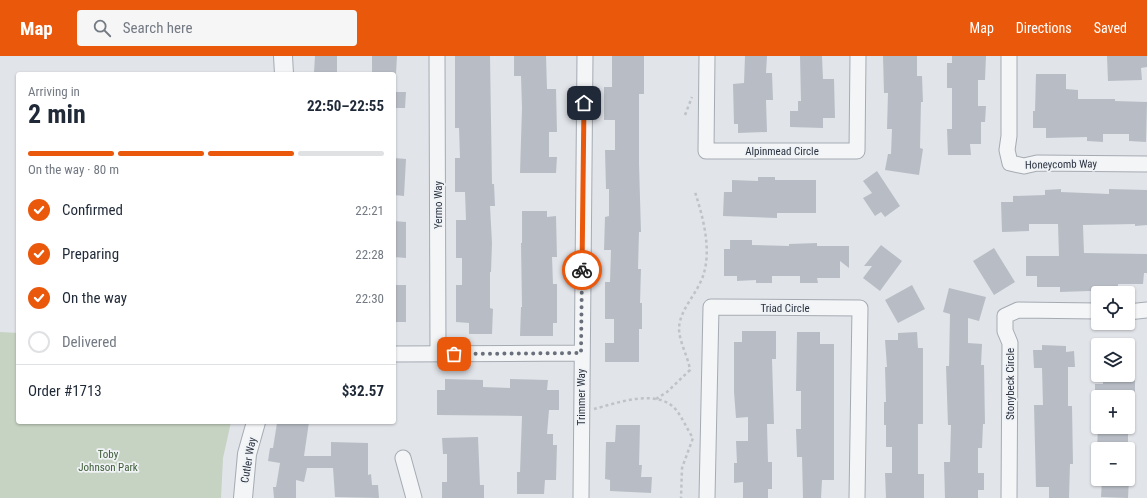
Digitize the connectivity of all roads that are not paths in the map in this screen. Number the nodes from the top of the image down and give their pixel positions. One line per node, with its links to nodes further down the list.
1 (283, 56): 7 (street)
2 (437, 56): 14 (street, Yermo Way)
3 (585, 56): 12 (street, Trimmer Way)
4 (707, 56): 5 (street, Alpinmead Circle)
5 (858, 56)
6 (1009, 56): 8 (street, Honeycomb Way)
7 (284, 72)
8 (1147, 164)
9 (1147, 310): 11 (street)
10 (1091, 311): 22 (street, Stonybeck Circle)
11 (1135, 311)
12 (581, 353): 14 (street); 19 (street, Trimmer Way)
13 (396, 354): 14 (street)
14 (438, 354)
15 (256, 424): 17 (street, Cutler Way)
16 (403, 458): 18 (street)
17 (242, 498)
18 (414, 498)
19 (581, 498)
20 (707, 498): 21 (street, Triad Circle)
21 (858, 498)
22 (1009, 498)

